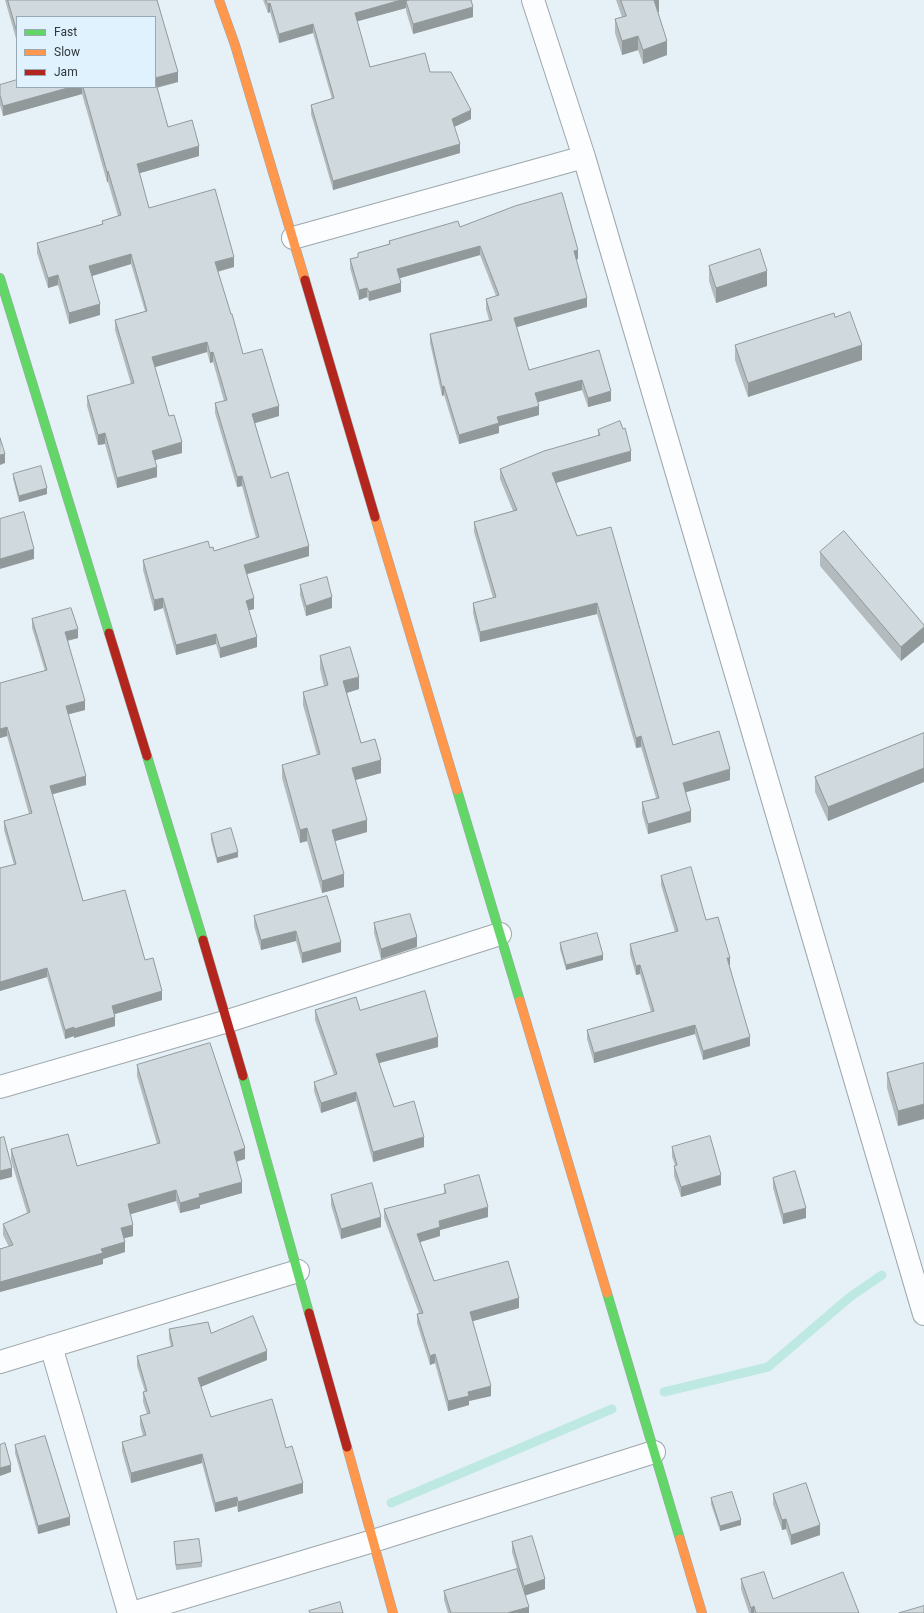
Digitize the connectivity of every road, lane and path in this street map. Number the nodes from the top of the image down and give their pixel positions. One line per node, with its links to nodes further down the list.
1 (219, 0): 4 (street)
2 (533, 0): 3 (street)
3 (584, 157): 4 (street); 10 (street)
4 (293, 238): 6 (street)
5 (0, 278): 7 (street)
6 (500, 934): 7 (street); 13 (street)
7 (228, 1021): 8 (street); 9 (street)
8 (0, 1087)
9 (298, 1271): 11 (street); 14 (street)
10 (924, 1314)
11 (51, 1346): 12 (street); 15 (street)
12 (0, 1362)
13 (654, 1452): 14 (street); 18 (street)
14 (373, 1541): 16 (street); 17 (street)
15 (129, 1613)
16 (132, 1613)
17 (394, 1613)
18 (702, 1613)

